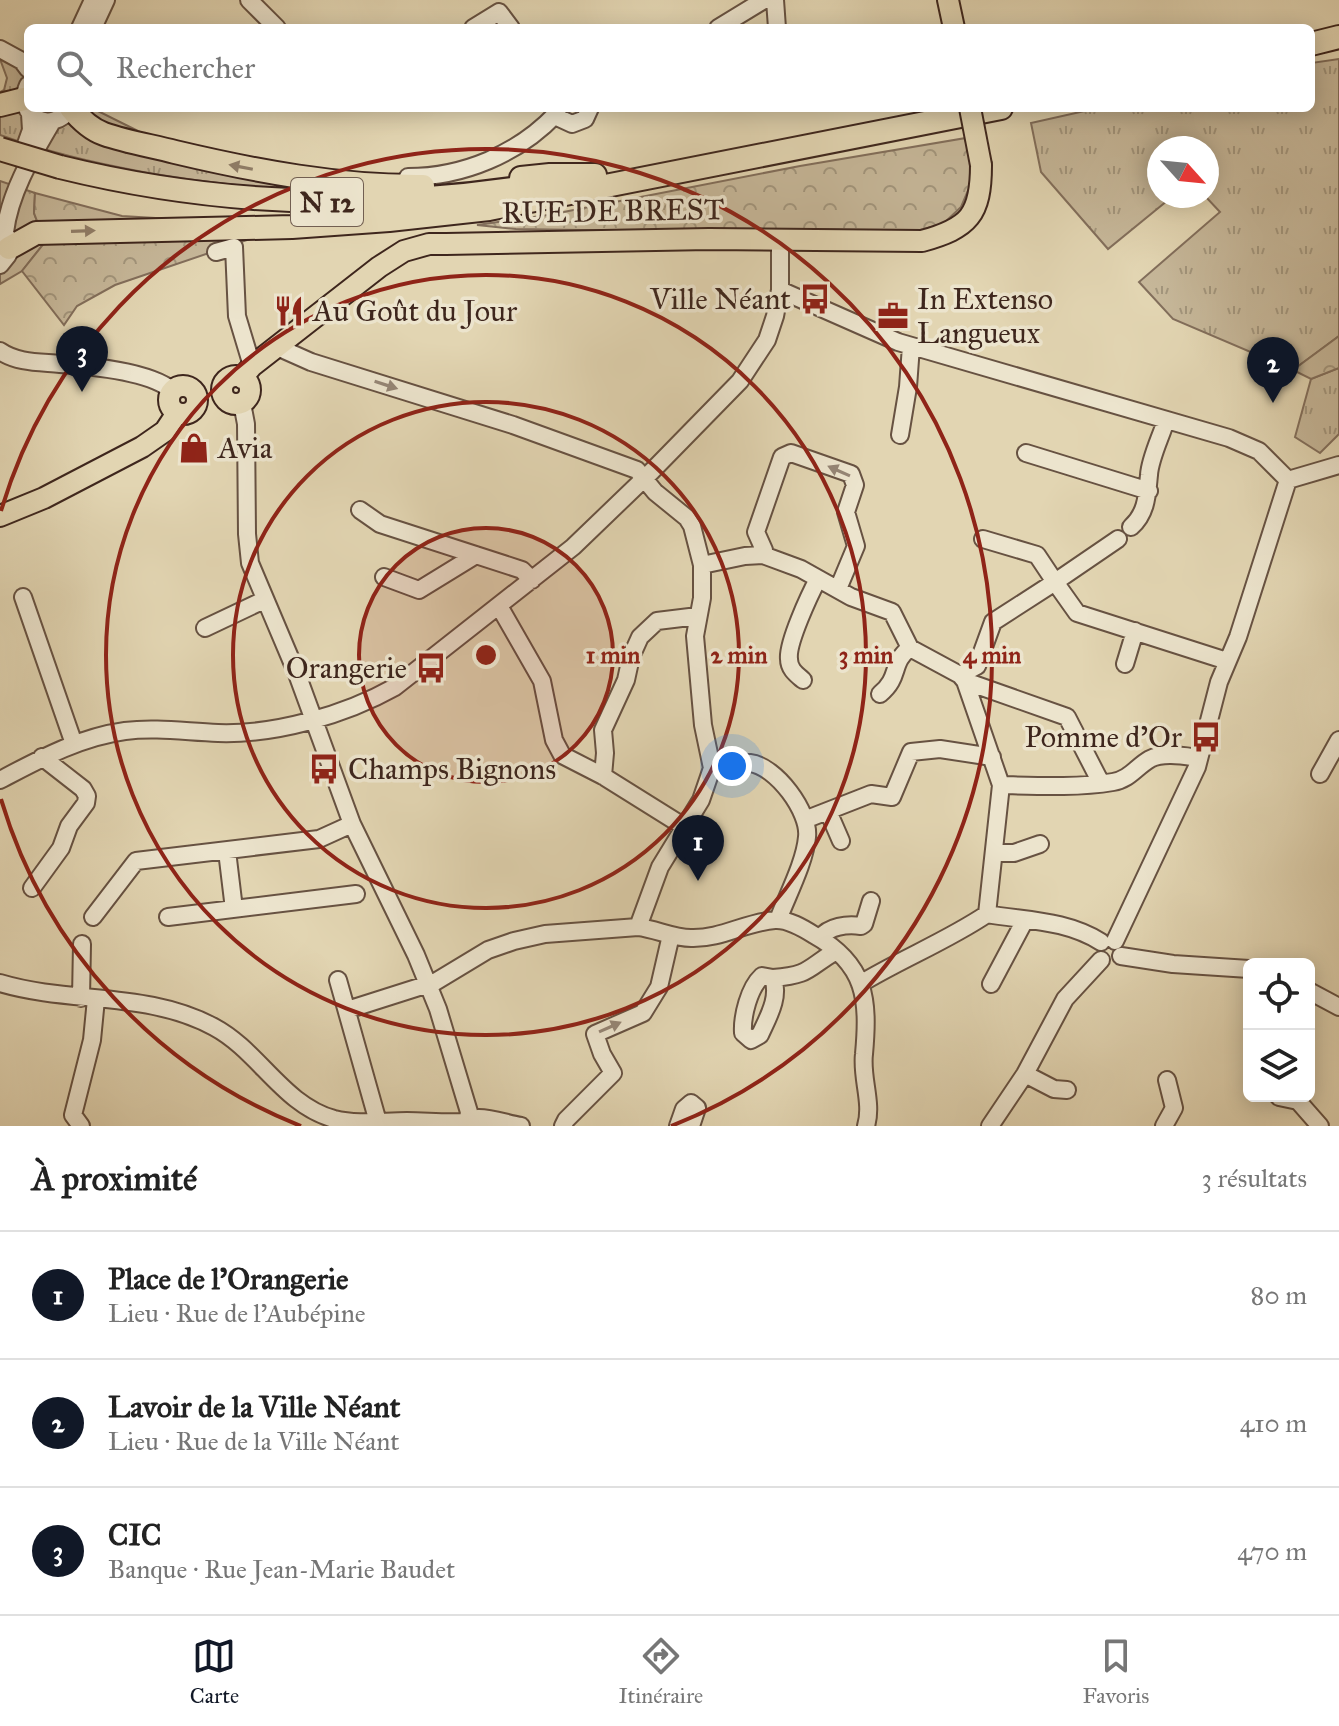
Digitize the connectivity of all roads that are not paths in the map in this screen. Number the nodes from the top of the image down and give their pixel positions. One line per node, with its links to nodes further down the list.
1 (93, 0): 9 (street)
2 (106, 0): 10 (street)
3 (249, 0): 11 (street)
4 (764, 0): 14 (street)
5 (775, 0): 15 (street)
6 (948, 0): 16 (main road)
7 (495, 6): 12 (street); 13 (street)
8 (1339, 23): 17 (highway)
9 (82, 24)
10 (95, 24)
11 (273, 24)
12 (477, 24)
13 (508, 24)
14 (725, 24)
15 (777, 24)
16 (953, 24)
17 (1315, 29)
18 (1339, 37): 19 (highway)
19 (1315, 43)
20 (0, 49): 21 (street)
21 (24, 64)
22 (24, 100): 23 (highway)
23 (0, 105)
24 (28, 112): 40 (street)
25 (37, 112): 34 (street)
26 (68, 112): 34 (street)
27 (74, 112): 39 (highway, one-way to 27)
28 (554, 112): 39 (street)
29 (556, 112): 30 (street)
30 (588, 112)
31 (913, 112): 38 (highway, N 12)
32 (971, 112): 42 (main road, RUE DE BREST, bridge)
33 (981, 112): 41 (highway, N 12)
34 (52, 122): 43 (street)
35 (0, 149): 37 (highway, N 12, bridge)
36 (0, 162): 37 (highway, N 12)
37 (56, 173): 38 (highway, N 12); 41 (highway, N 12)
38 (595, 175): 39 (highway)
39 (318, 177)
40 (0, 202)
41 (489, 209): 43 (highway, one-way to 41)
42 (780, 240): 45 (street); 46 (main road, RUE DE BREST)
43 (4, 243)
44 (216, 252): 49 (street)
45 (780, 290): 47 (street); 56 (street)
46 (275, 346): 49 (main road, RUE DE BREST); 56 (street, one-way to 56)
47 (911, 346): 52 (street); 53 (street)
48 (0, 351): 50 (street)
49 (247, 372): 51 (main road)
50 (188, 395): 51 (main road); 60 (main road)
51 (229, 396): 73 (street)
52 (1166, 420): 57 (street); 58 (street)
53 (900, 435)
54 (1026, 453): 58 (street)
55 (1339, 465): 57 (street)
56 (646, 478): 66 (street); 69 (street)
57 (1287, 484): 79 (street)
58 (1149, 491): 61 (street)
59 (360, 510): 64 (street)
60 (0, 516)
61 (1131, 527)
62 (983, 539): 70 (street)
63 (1118, 539): 70 (street)
64 (476, 555): 67 (street); 69 (street)
65 (763, 555): 66 (street); 68 (street); 71 (street, one-way to 65)
66 (702, 565): 75 (street)
67 (384, 577)
68 (818, 579): 71 (street); 82 (street)
69 (532, 580): 74 (street)
70 (1055, 582): 77 (street); 81 (street)
71 (838, 589): 78 (street)
72 (23, 597): 86 (street)
73 (264, 600): 76 (street); 84 (street)
74 (499, 606): 84 (street); 92 (street)
75 (698, 616): 90 (street); 92 (street)
76 (205, 628)
77 (1135, 631): 79 (street); 80 (street)
78 (910, 648): 81 (street); 83 (street)
79 (1227, 661): 89 (street)
80 (1125, 664)
81 (962, 678): 88 (street); 94 (street)
82 (803, 680)
83 (880, 694)
84 (321, 717): 86 (street); 98 (street)
85 (1339, 740): 91 (street)
86 (74, 744): 87 (street)
87 (42, 757): 93 (street); 104 (street)
88 (992, 757): 95 (street); 96 (street)
89 (1199, 758): 94 (street); 117 (street)
90 (712, 768): 97 (street); 99 (street)
91 (1320, 774)
92 (603, 776): 99 (street)
93 (0, 780)
94 (1101, 783): 95 (street)
95 (1001, 785): 103 (street)
96 (828, 811): 97 (street); 100 (street)
97 (807, 819): 111 (street)
98 (352, 824): 102 (street); 122 (street)
99 (683, 826): 113 (street)
100 (841, 841)
101 (1040, 844): 103 (street)
102 (227, 851): 107 (street); 109 (street)
103 (994, 853): 108 (street)
104 (32, 888)
105 (356, 894): 107 (street)
106 (871, 901): 115 (street)
107 (234, 909): 110 (street)
108 (987, 914): 112 (street); 123 (street)
109 (93, 917)
110 (168, 917)
111 (778, 920): 114 (street); 115 (street)
112 (1025, 920): 117 (street); 124 (street)
113 (638, 927): 114 (street); 122 (street)
114 (671, 935): 138 (street, one-way to 114)
115 (820, 938): 118 (street)
116 (82, 944): 126 (street)
117 (1110, 950): 119 (street); 130 (street)
118 (836, 951): 123 (street); 129 (street)
119 (1243, 969)
120 (338, 980): 128 (street)
121 (0, 983): 126 (street)
122 (428, 983): 128 (street); 135 (street)
123 (860, 984): 141 (street)
124 (991, 984)
125 (1315, 994): 127 (street)
126 (88, 998): 134 (street); 136 (street)
127 (1339, 1007)
128 (347, 1010): 134 (street)
129 (758, 1046)
130 (1025, 1074): 132 (street); 142 (street)
131 (1167, 1080): 143 (street)
132 (1067, 1090)
133 (1299, 1102): 144 (street)
134 (372, 1124): 135 (street)
135 (467, 1124): 137 (street)
136 (81, 1126)
137 (521, 1126)
138 (563, 1126)
139 (678, 1126): 140 (street)
140 (691, 1126)
141 (866, 1126)
142 (990, 1126)
143 (1164, 1126)
144 (1320, 1126)

